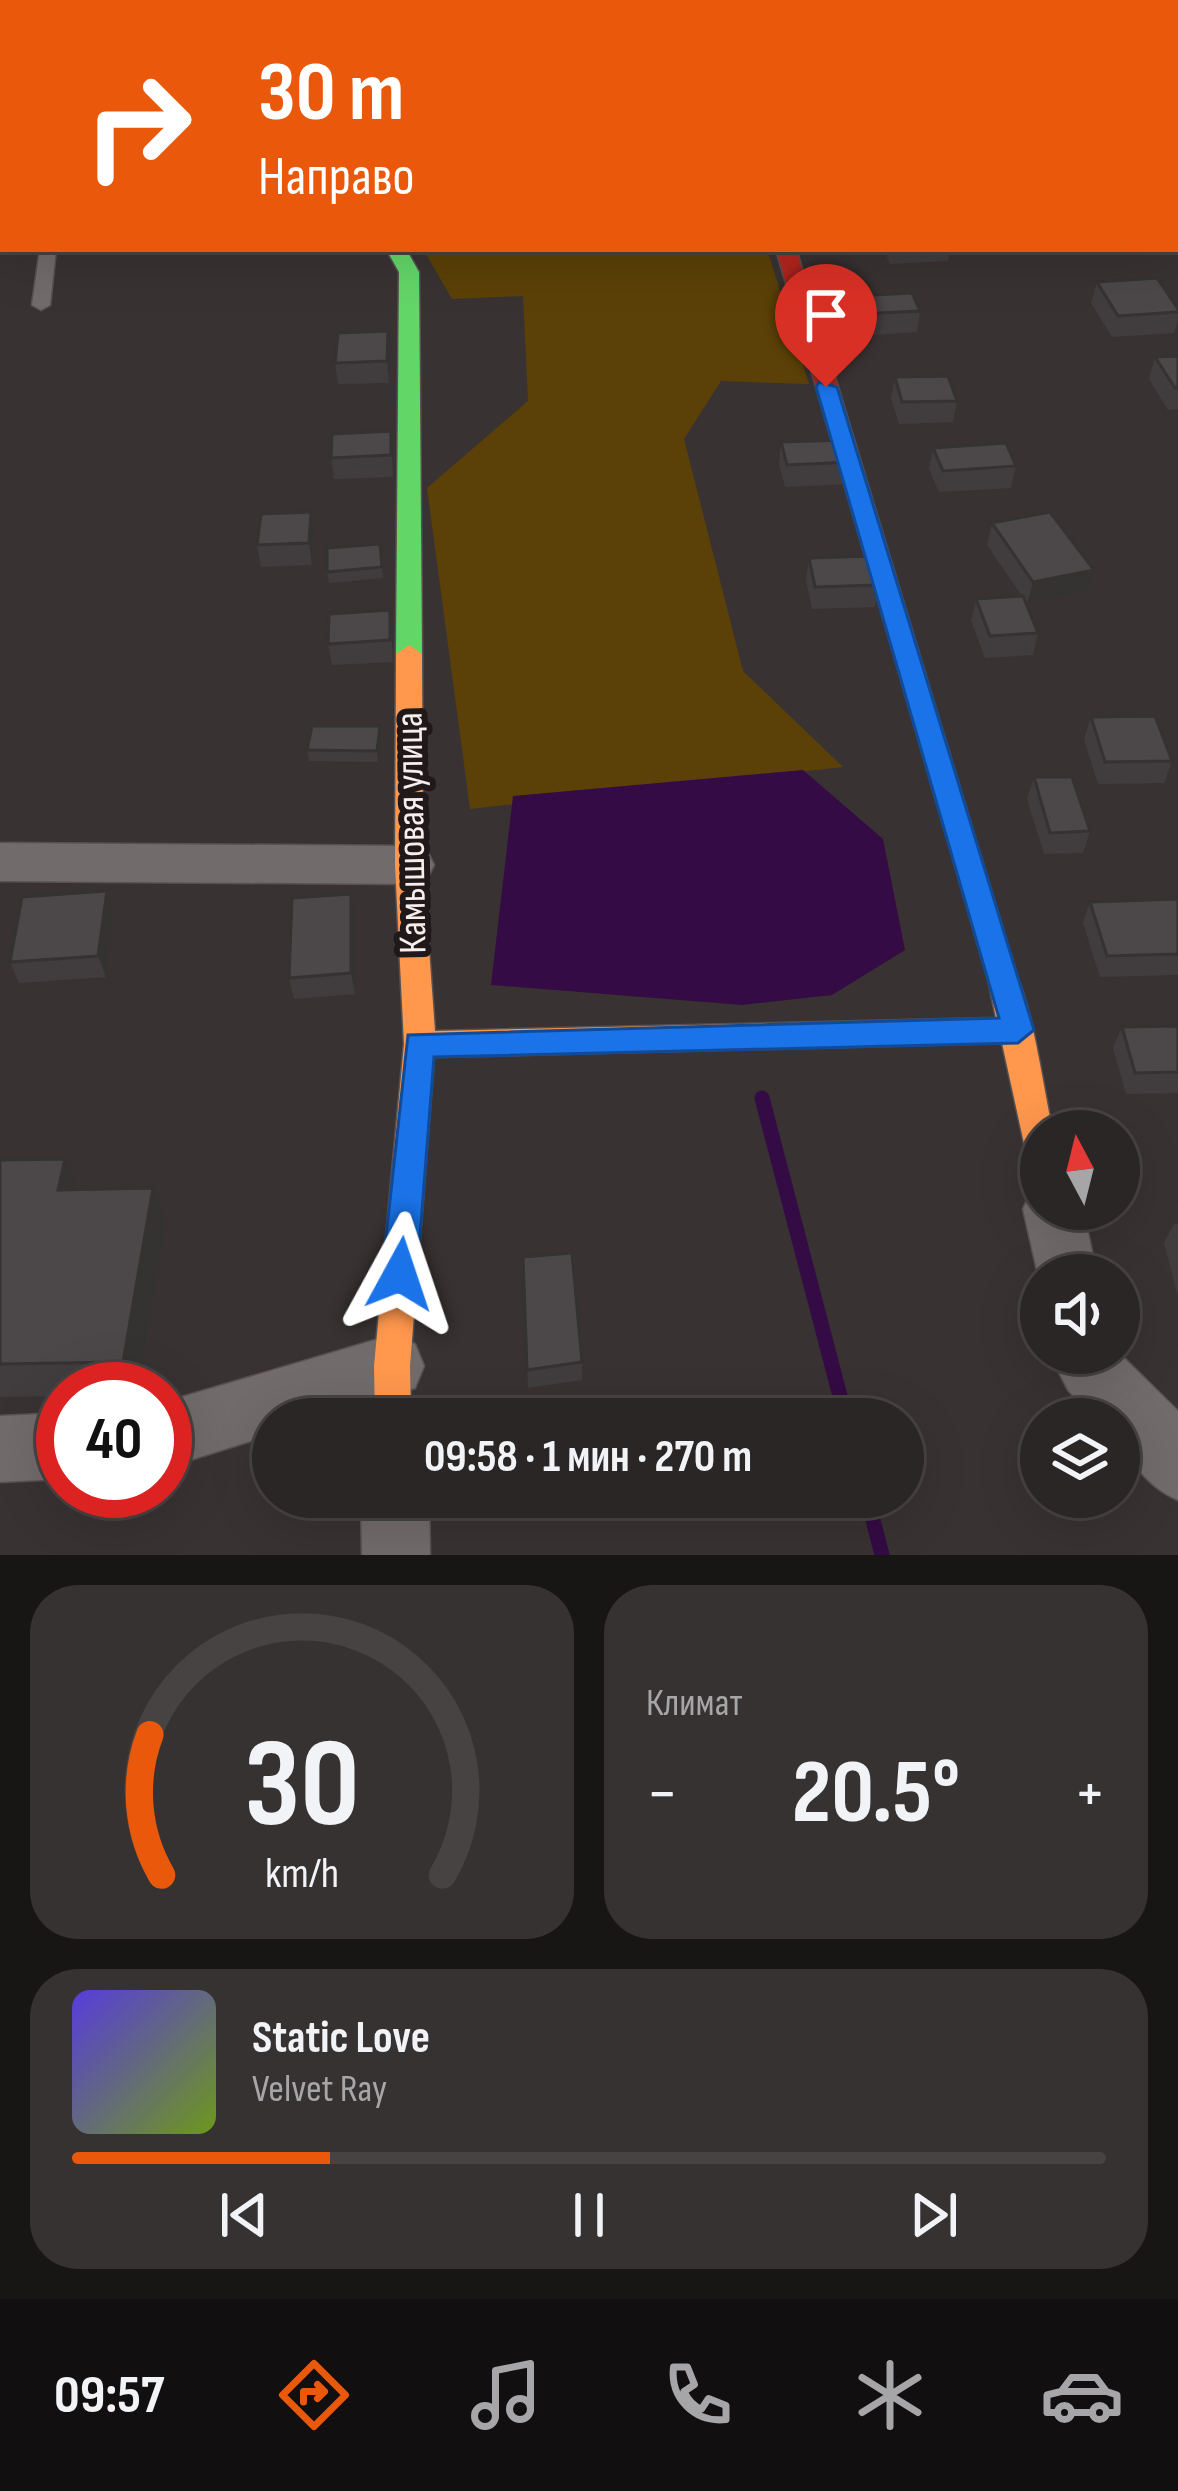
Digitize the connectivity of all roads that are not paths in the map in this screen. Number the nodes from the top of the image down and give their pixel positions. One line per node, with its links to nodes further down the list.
1 (48, 252): 4 (lane)
2 (398, 252): 6 (street, Камышовая улица)
3 (786, 252): 7 (street)
4 (41, 305)
5 (0, 862): 6 (street)
6 (409, 865): 8 (street, Камышовая улица)
7 (1018, 1030): 8 (street); 9 (street)
8 (419, 1044): 11 (street, Камышовая улица)
9 (1034, 1110)
10 (1098, 1374): 15 (street)
11 (393, 1393): 12 (street)
12 (192, 1430)
13 (36, 1448): 14 (street)
14 (0, 1449)
15 (1176, 1456)
16 (395, 1518): 17 (street)
17 (396, 1555)

